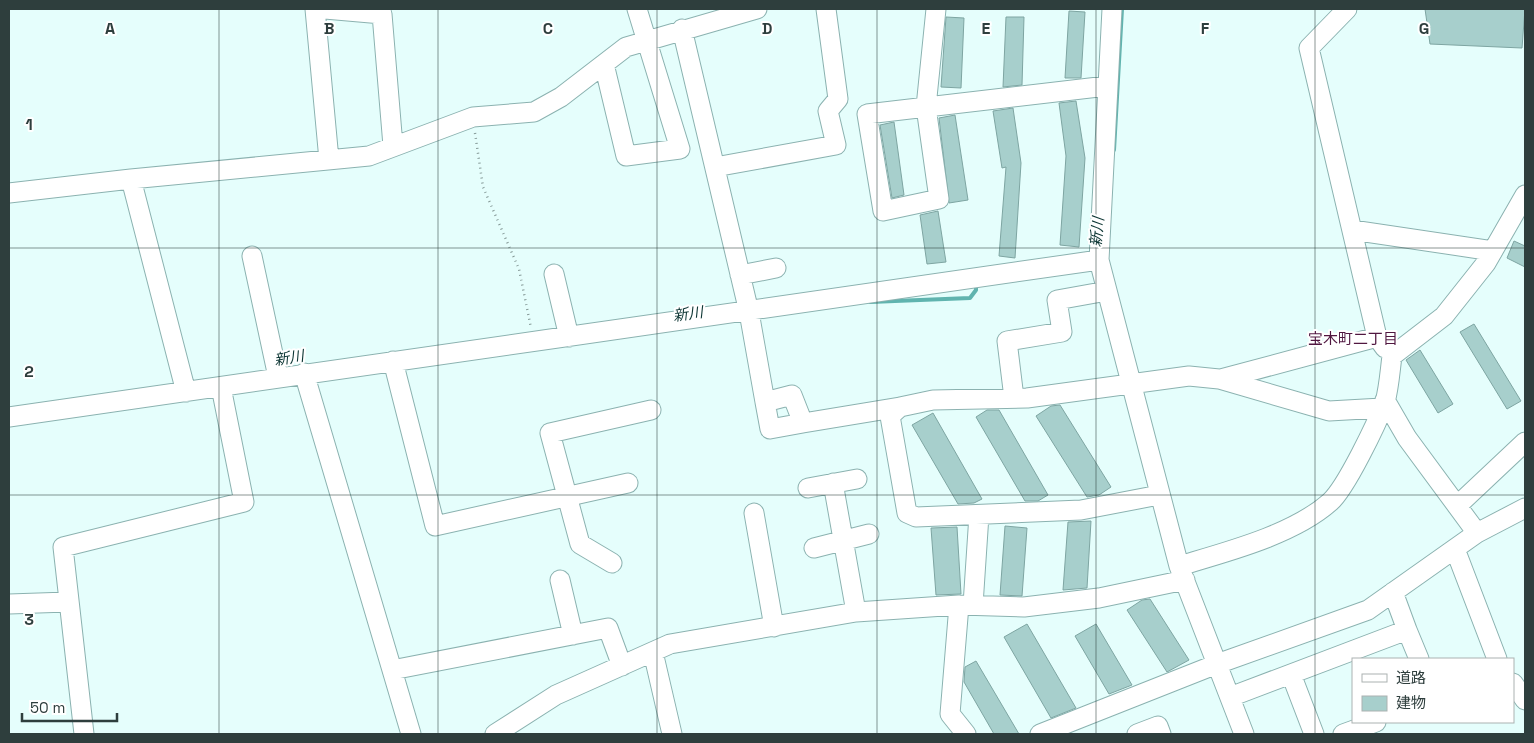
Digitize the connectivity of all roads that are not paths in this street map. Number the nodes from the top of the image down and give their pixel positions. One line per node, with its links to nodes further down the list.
1 (315, 9): 15 (street)
2 (325, 9): 14 (street)
3 (637, 9): 10 (street)
4 (757, 9): 9 (street)
5 (826, 9): 16 (street)
6 (936, 9): 13 (street)
7 (1112, 9): 12 (street)
8 (1347, 9): 20 (street)
9 (682, 29): 10 (street); 16 (street)
10 (648, 40): 11 (street); 11 (street)
11 (604, 64): 14 (street)
12 (1107, 86): 13 (street); 23 (street)
13 (926, 107): 13 (street)
14 (393, 146): 15 (street)
15 (329, 160): 17 (street)
16 (715, 167): 26 (street)
17 (131, 179): 18 (street); 38 (street)
18 (9, 193)
19 (1525, 195): 21 (street)
20 (1352, 230): 21 (street); 30 (street)
21 (1494, 251): 31 (street)
22 (252, 256): 34 (street)
23 (1100, 260): 27 (street); 28 (street)
24 (776, 268): 26 (street)
25 (554, 274): 29 (street)
26 (740, 275): 28 (street)
27 (1107, 291): 36 (street); 39 (street)
28 (749, 312): 29 (street); 40 (street)
29 (569, 337): 32 (street)
30 (1377, 337): 31 (street); 35 (street)
31 (1392, 356): 41 (street)
32 (393, 361): 33 (street); 52 (street)
33 (304, 373): 34 (street); 78 (street)
34 (278, 377): 37 (street)
35 (1219, 379): 36 (street); 41 (street)
36 (1131, 384): 39 (street); 51 (street)
37 (221, 387): 38 (street); 66 (street)
38 (186, 392): 44 (street)
39 (1014, 398): 42 (street)
40 (765, 402): 45 (street); 45 (street)
41 (1384, 404): 53 (street); 63 (street)
42 (900, 407): 45 (street); 56 (street)
43 (651, 410): 52 (street)
44 (9, 417)
45 (803, 423)
46 (1525, 442): 53 (street)
47 (857, 479): 49 (street)
48 (628, 483): 52 (street)
49 (833, 483): 50 (street); 59 (street)
50 (808, 488)
51 (1159, 495): 56 (street); 63 (street)
52 (567, 498): 62 (street)
53 (1457, 506): 57 (street)
54 (1525, 508): 57 (street)
55 (754, 513): 70 (street)
56 (979, 515): 68 (street)
57 (1477, 533): 61 (street)
58 (869, 534): 59 (street)
59 (844, 540): 60 (street); 69 (street)
60 (814, 548)
61 (1455, 549): 65 (street); 75 (street)
62 (612, 563)
63 (1182, 573): 68 (street); 76 (street)
64 (560, 580): 72 (street)
65 (1393, 592): 71 (street); 76 (street)
66 (68, 602): 67 (street); 84 (street)
67 (9, 604)
68 (966, 605): 69 (street); 88 (street)
69 (856, 612): 70 (street)
70 (774, 626): 73 (street)
71 (1407, 630): 74 (street); 79 (street)
72 (573, 635): 77 (street); 78 (street)
73 (653, 652): 77 (street); 87 (street)
74 (1420, 658)
75 (1497, 658)
76 (1217, 664): 81 (street); 89 (street)
77 (622, 666): 86 (street)
78 (392, 670): 85 (street)
79 (1291, 674): 81 (street); 93 (street)
80 (1514, 684): 82 (street)
81 (1230, 697): 92 (street)
82 (1525, 700)
83 (1373, 723): 94 (street)
84 (84, 734)
85 (411, 734)
86 (494, 734)
87 (672, 734)
88 (966, 734)
89 (1040, 734)
90 (1137, 734): 91 (street)
91 (1161, 734)
92 (1244, 734)
93 (1314, 734)
94 (1343, 734)

